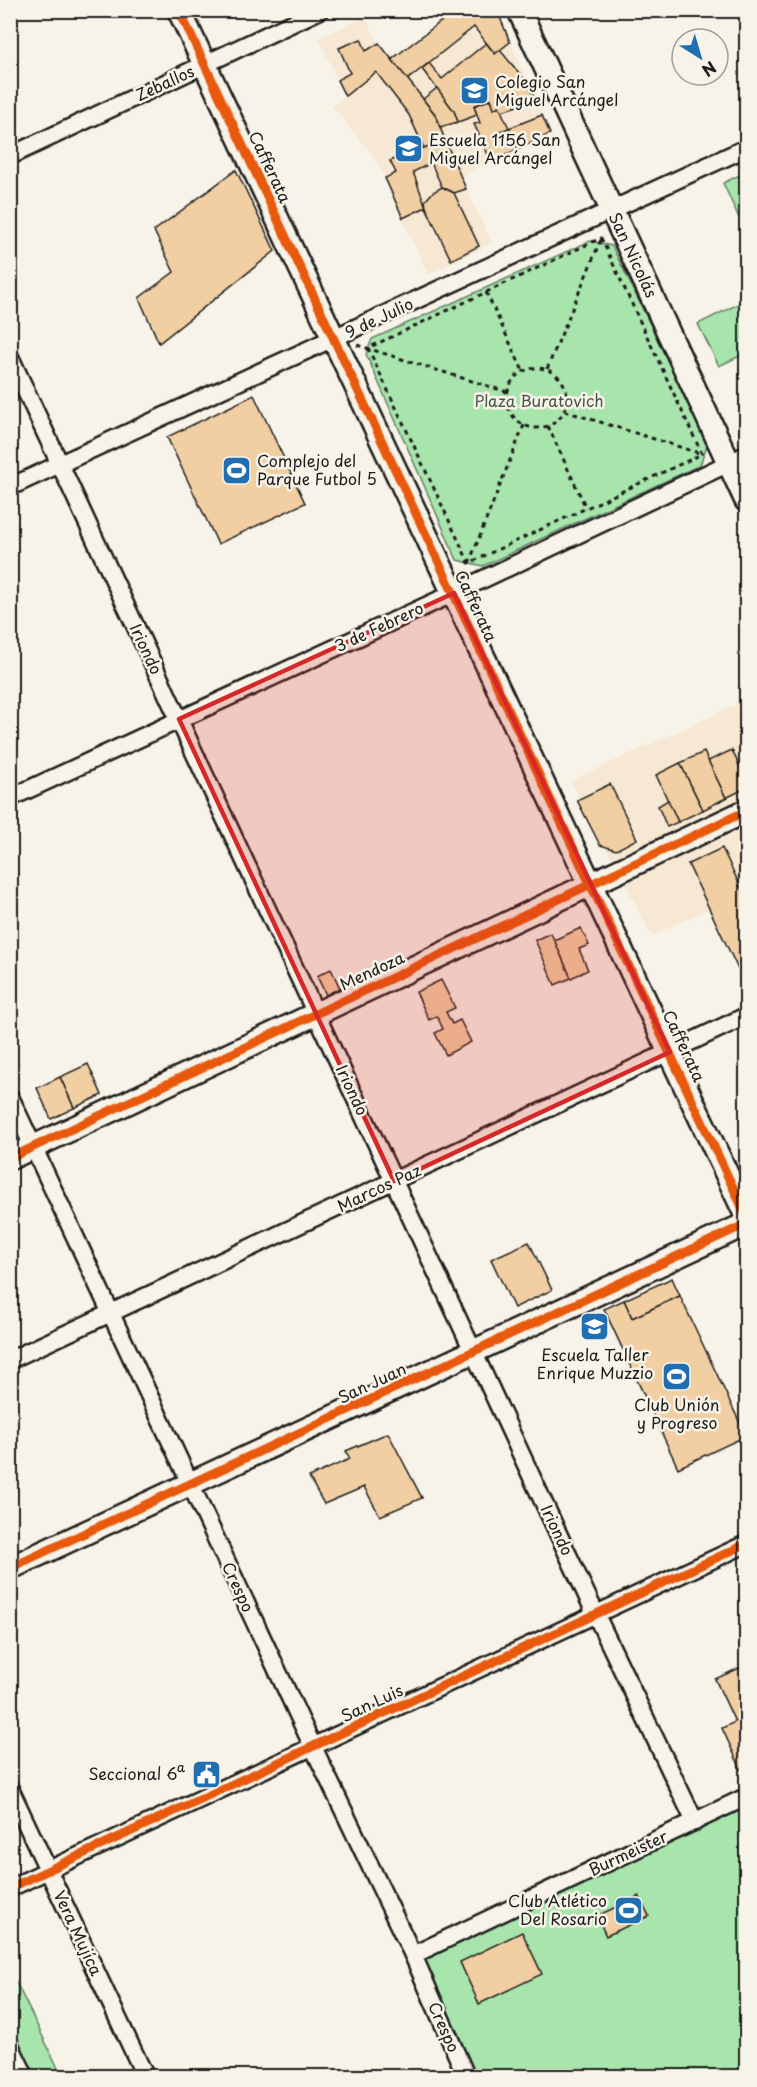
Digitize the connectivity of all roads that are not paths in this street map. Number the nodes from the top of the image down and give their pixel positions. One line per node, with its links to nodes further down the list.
1 (179, 10): 4 (main road, Cafferata)
2 (320, 10): 4 (street, Zeballos)
3 (519, 10): 7 (main road, San Nicolás)
4 (205, 64): 6 (street, Zeballos); 8 (main road, Cafferata)
5 (747, 148): 7 (street, 9 de Julio)
6 (10, 156)
7 (612, 210): 8 (street, 9 de Julio); 10 (main road, San Nicolás)
8 (334, 339): 11 (street, 9 de Julio); 14 (main road, Cafferata)
9 (10, 357): 11 (street, Iriondo)
10 (738, 459): 13 (main road, San Nicolás); 14 (street, 3 de Febrero)
11 (60, 464): 12 (street, 9 de Julio); 15 (street, Iriondo)
12 (10, 487)
13 (747, 500)
14 (454, 593): 15 (street, 3 de Febrero); 18 (main road, Cafferata)
15 (179, 719): 16 (street, 3 de Febrero); 19 (street, Iriondo)
16 (10, 798)
17 (747, 811): 18 (main road, Mendoza)
18 (591, 884): 19 (main road, Mendoza); 21 (main road, Cafferata)
19 (316, 1014): 23 (main road, Mendoza); 25 (street, Iriondo)
20 (747, 1016): 21 (street, Marcos Paz)
21 (670, 1052): 25 (street, Marcos Paz); 26 (main road, Cafferata)
22 (10, 1097): 23 (street, Crespo)
23 (34, 1147): 24 (main road, Mendoza); 28 (street, Crespo)
24 (10, 1158)
25 (394, 1181): 28 (street, Marcos Paz); 29 (street, Iriondo)
26 (747, 1215)
27 (747, 1224): 29 (main road, San Juan)
28 (111, 1313): 30 (street, Marcos Paz); 31 (street, Crespo)
29 (475, 1352): 31 (main road, San Juan); 34 (street, Iriondo)
30 (10, 1360)
31 (191, 1485): 33 (main road, San Juan); 35 (street, Crespo)
32 (747, 1544): 34 (street, San Luis)
33 (10, 1569)
34 (596, 1615): 35 (street, San Luis); 38 (street, Iriondo)
35 (313, 1748): 39 (street, San Luis); 41 (street, Crespo)
36 (10, 1789): 39 (street, Vera Mujíca)
37 (747, 1797): 38 (street, Burmeister)
38 (695, 1822): 41 (street, Burmeister)
39 (48, 1870): 40 (street, San Luis); 44 (street, Vera Mujíca)
40 (10, 1888)
41 (413, 1955): 45 (street, Crespo)
42 (10, 2045): 43 (street)
43 (25, 2076)
44 (145, 2076)
45 (466, 2076)

